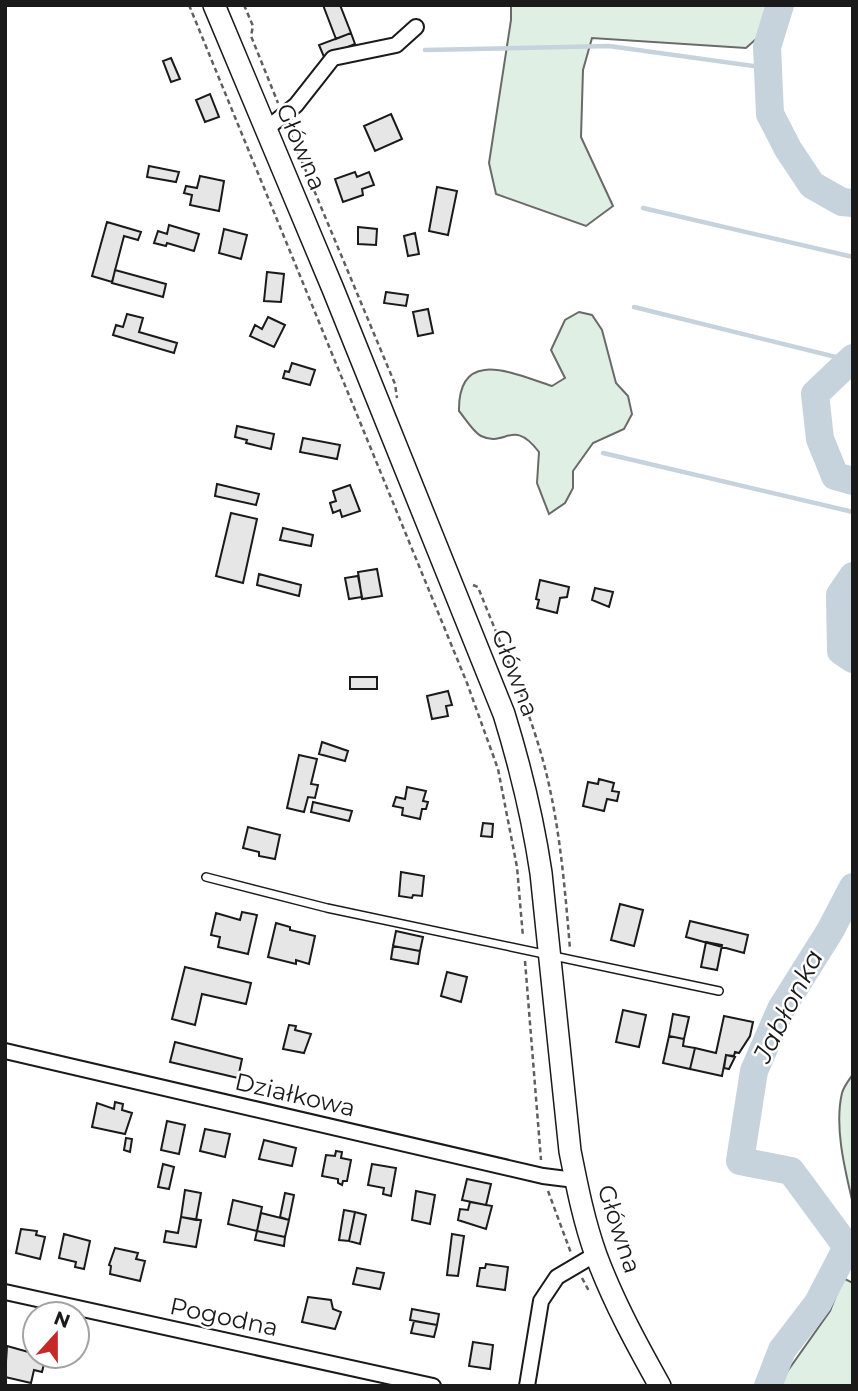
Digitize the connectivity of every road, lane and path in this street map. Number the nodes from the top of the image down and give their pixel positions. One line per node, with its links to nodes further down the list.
1 (189, 5): 6 (path)
2 (214, 5): 4 (main road, Główna)
3 (416, 27): 4 (street)
4 (265, 130): 7 (main road, Główna)
5 (206, 877): 6 (lane)
6 (524, 951): 7 (lane); 10 (path)
7 (549, 956): 8 (lane); 11 (main road, Główna)
8 (719, 991)
9 (5, 1052): 10 (street, Działkowa)
10 (543, 1176): 11 (street, Działkowa); 13 (path)
11 (575, 1180): 12 (main road, Główna)
12 (596, 1254): 13 (street); 17 (main road, Główna)
13 (576, 1267): 16 (street)
14 (5, 1292): 15 (street, Pogodna)
15 (433, 1386)
16 (527, 1386)
17 (660, 1386)

